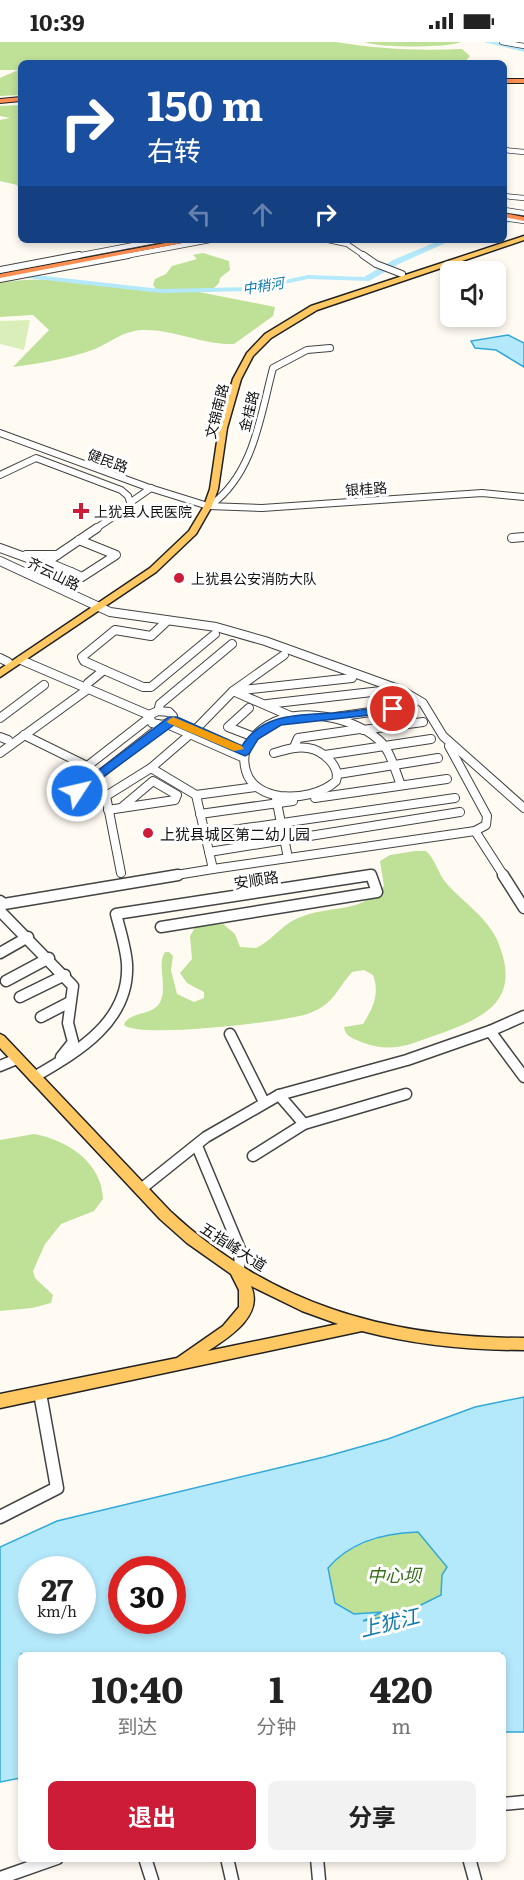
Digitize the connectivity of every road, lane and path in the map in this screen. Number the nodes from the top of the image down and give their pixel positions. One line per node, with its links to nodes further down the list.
1 (502, 42): 2 (street)
2 (524, 46)
3 (507, 82): 4 (highway)
4 (524, 82)
5 (18, 101): 6 (highway)
6 (0, 102)
7 (507, 150): 8 (street)
8 (524, 152)
9 (507, 196): 10 (street)
10 (524, 198)
11 (507, 213): 12 (highway)
12 (524, 217)
13 (524, 236): 14 (main road, 文锦南路); 15 (main road, 文锦南路)
14 (507, 241)
15 (507, 242)
16 (144, 243): 24 (street)
17 (163, 243): 25 (highway)
18 (178, 243): 25 (highway)
19 (192, 243): 25 (street)
20 (342, 243): 26 (street)
21 (502, 243): 26 (main road, 文锦南路)
22 (503, 243): 34 (main road, 文锦南路)
23 (0, 264): 24 (street)
24 (22, 266): 27 (street)
25 (44, 268): 27 (highway)
26 (402, 274): 34 (main road, 文锦南路)
27 (0, 276)
28 (330, 348): 34 (street, 金桂路)
29 (0, 434): 31 (street, 健民路)
30 (0, 475): 33 (street)
31 (151, 488): 33 (street); 34 (street, 健民路)
32 (524, 497): 34 (street, 银桂路)
33 (131, 501): 37 (street)
34 (205, 505): 45 (main road, 文锦南路)
35 (524, 537): 36 (street)
36 (512, 538)
37 (79, 540): 40 (street); 43 (street)
38 (0, 548): 39 (street)
39 (18, 555): 40 (street); 41 (street)
40 (57, 555): 41 (street)
41 (47, 562): 43 (street)
42 (2, 564): 44 (street, 齐云山路)
43 (71, 572): 44 (street)
44 (54, 585): 45 (street, 齐云山路)
45 (94, 606): 46 (street, 齐云山路); 50 (main road, 文锦南路); 51 (main road, 文锦南路)
46 (167, 621): 53 (street); 72 (street, 齐云山路)
47 (215, 634): 53 (street)
48 (232, 644): 63 (street)
49 (284, 655): 58 (street)
50 (24, 658): 54 (main road, 文锦南路); 57 (street)
51 (4, 660): 52 (main road, 文锦南路)
52 (0, 667)
53 (104, 670): 57 (street)
54 (0, 674)
55 (352, 678): 58 (street)
56 (44, 685): 65 (street)
57 (87, 686): 63 (street); 71 (street); 74 (street)
58 (233, 691): 60 (street); 70 (street)
59 (381, 691): 60 (street)
60 (264, 705): 66 (street)
61 (413, 706): 64 (street)
62 (249, 708): 73 (street)
63 (153, 714): 68 (street); 68 (street); 84 (street)
64 (333, 717): 66 (street); 69 (street)
65 (0, 718)
66 (295, 718): 73 (street)
67 (423, 722): 69 (street)
68 (168, 723): 70 (street); 84 (street)
69 (361, 730): 77 (street); 78 (street)
70 (192, 732): 81 (street); 86 (street)
71 (24, 735): 79 (street); 84 (street)
72 (444, 736): 95 (street); 100 (street)
73 (254, 737): 81 (street)
74 (4, 739): 76 (street)
75 (431, 739): 77 (street)
76 (0, 746)
77 (382, 746): 82 (street); 85 (street)
78 (294, 747): 80 (street); 82 (street)
79 (0, 753)
80 (274, 753)
81 (244, 755): 90 (street)
82 (325, 755): 87 (street)
83 (438, 758): 85 (street)
84 (85, 765)
85 (392, 765): 87 (street); 89 (street)
86 (151, 768): 91 (street); 96 (street)
87 (338, 774): 93 (street)
88 (447, 779): 89 (street)
89 (401, 785): 93 (street)
90 (256, 787): 91 (street); 93 (street)
91 (196, 795): 98 (street)
92 (455, 798): 99 (street)
93 (276, 799): 98 (street); 99 (street)
94 (121, 808): 94 (street); 96 (street)
95 (524, 808)
96 (108, 810): 106 (street)
97 (460, 812): 102 (street)
98 (200, 814): 101 (street)
99 (280, 823): 101 (street); 102 (street)
100 (475, 831): 104 (street); 108 (street)
101 (205, 834): 103 (street)
102 (284, 840): 103 (street); 104 (street)
103 (209, 852): 105 (street)
104 (288, 858): 105 (street)
105 (213, 869): 107 (street)
106 (121, 873)
107 (1, 907): 109 (street)
108 (524, 908)
109 (9, 919): 110 (street); 112 (street)
110 (0, 924)
111 (161, 927): 126 (street, 安顺路)
112 (28, 937): 113 (street); 114 (street)
113 (0, 953)
114 (49, 958): 115 (street); 116 (street)
115 (65, 975): 117 (street); 118 (street)
116 (6, 981)
117 (21, 997)
118 (70, 1002): 120 (street); 126 (street)
119 (524, 1016): 121 (street)
120 (41, 1017)
121 (490, 1031): 127 (street); 129 (street)
122 (230, 1034): 130 (street)
123 (0, 1039): 124 (main road, 五指峰大道)
124 (17, 1059): 125 (street); 126 (main road, 五指峰大道)
125 (0, 1066)
126 (40, 1073): 134 (main road, 五指峰大道)
127 (524, 1077)
128 (406, 1094): 131 (street)
129 (279, 1095): 130 (street); 131 (street)
130 (264, 1102): 132 (street)
131 (304, 1124): 133 (street)
132 (197, 1146): 134 (street); 135 (street)
133 (253, 1156)
134 (141, 1189): 135 (main road, 五指峰大道)
135 (237, 1270): 136 (main road, 五指峰大道); 138 (main road)
136 (359, 1326): 137 (main road, 五指峰大道); 138 (main road)
137 (524, 1344)
138 (177, 1364): 139 (main road)
139 (40, 1393): 140 (main road); 141 (street)
140 (0, 1401)
141 (0, 1517)
142 (524, 1802): 143 (street)
143 (506, 1803)
144 (46, 1862): 149 (street)
145 (146, 1862): 150 (street)
146 (228, 1862): 151 (street)
147 (317, 1862): 152 (street)
148 (470, 1862): 153 (street)
149 (0, 1878)
150 (152, 1880)
151 (232, 1880)
152 (319, 1880)
153 (475, 1880)

